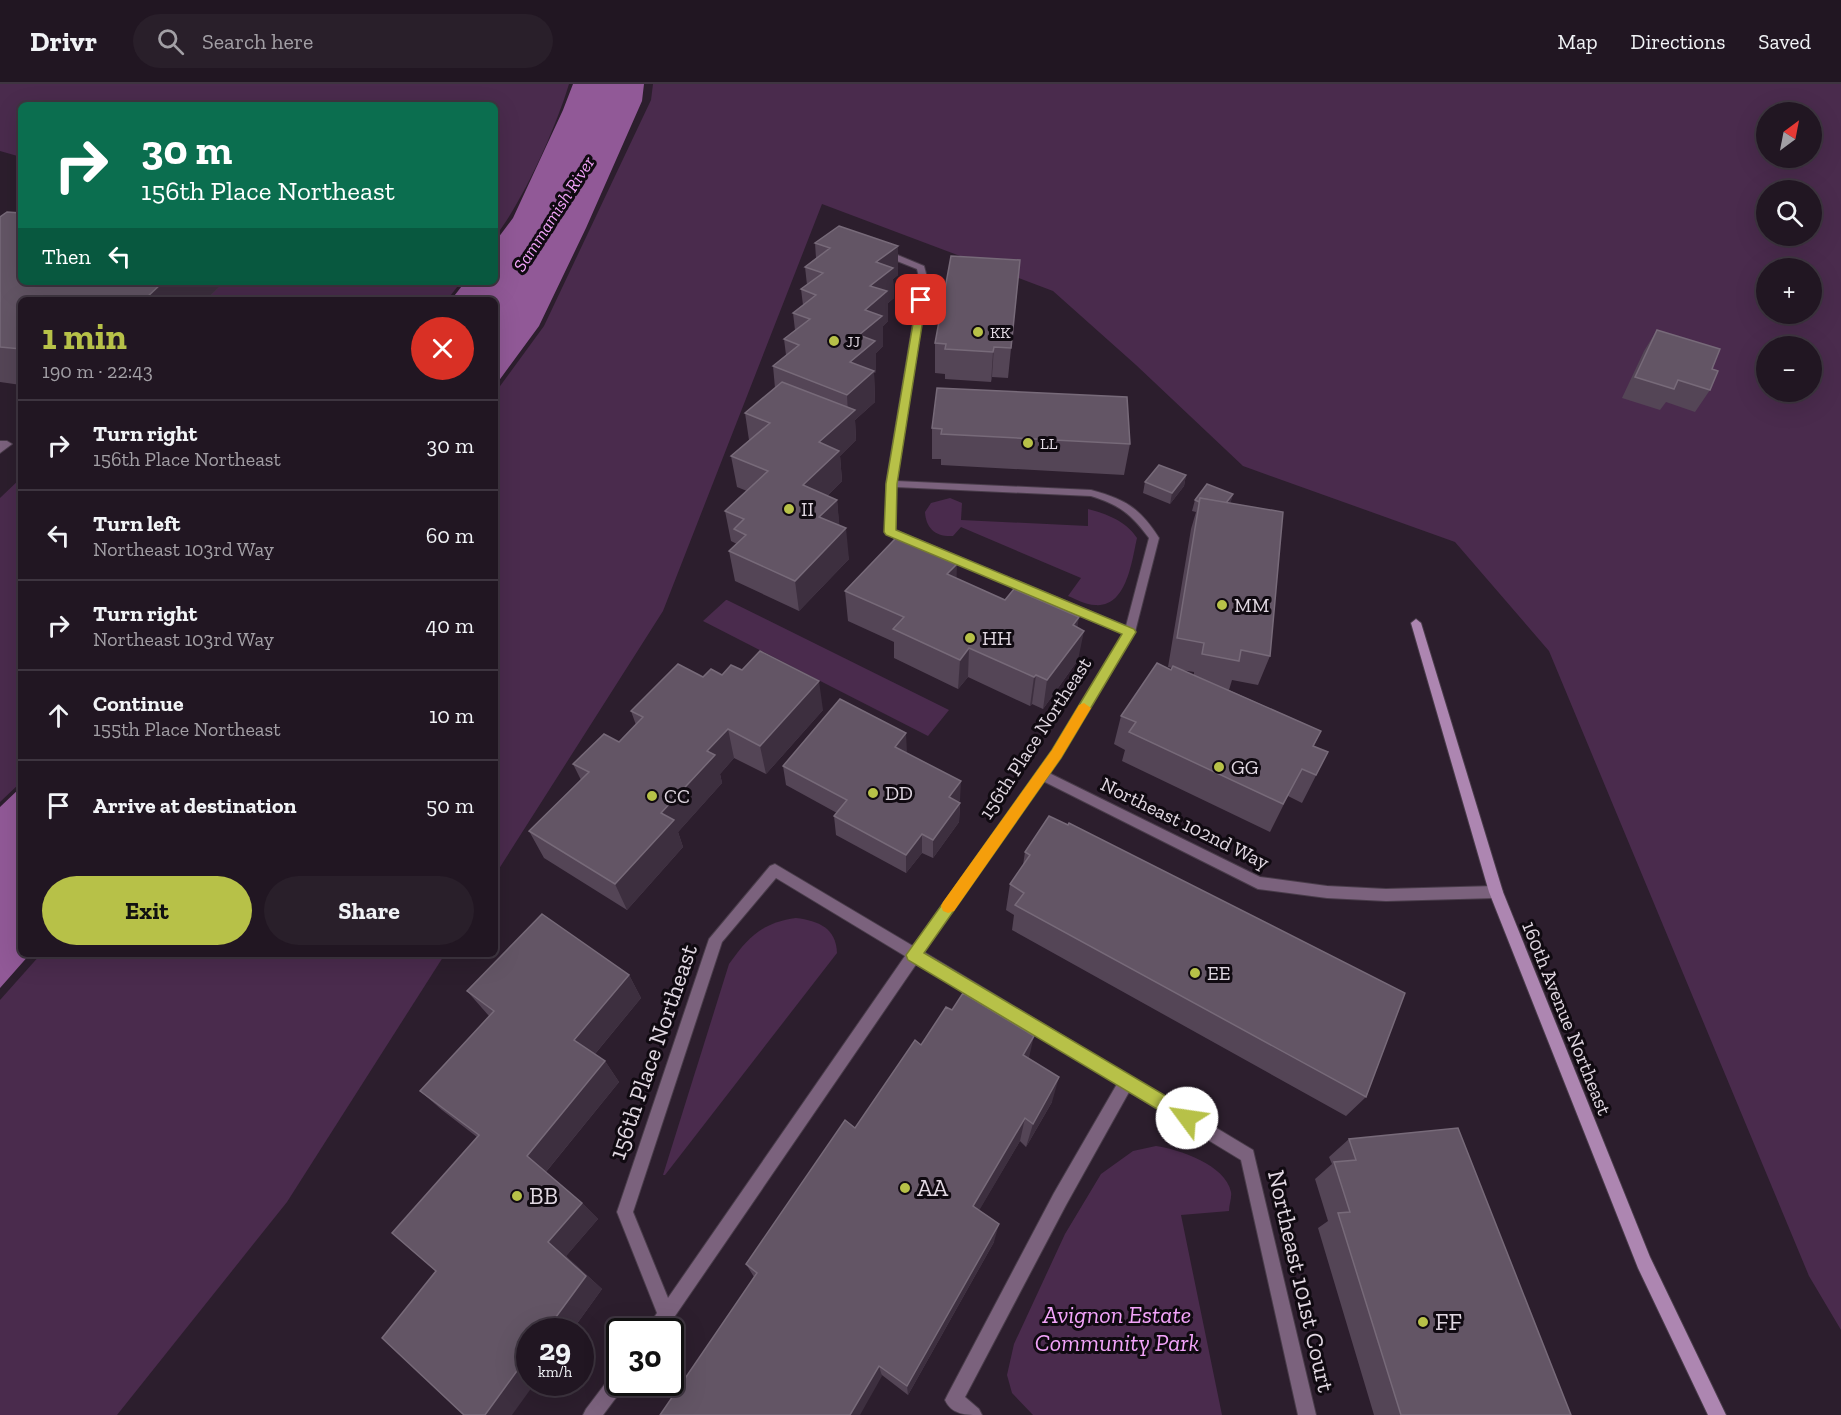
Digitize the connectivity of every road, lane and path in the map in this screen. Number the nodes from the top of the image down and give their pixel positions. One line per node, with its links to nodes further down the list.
1 (885, 253): 4 (street)
2 (0, 444): 3 (street)
3 (0, 450)
4 (891, 484): 6 (street); 6 (street, 156th Place Northeast)
5 (1416, 623): 8 (street, 160th Avenue Northeast)
6 (1130, 632): 7 (street, 156th Place Northeast)
7 (1042, 775): 8 (street, Northeast 102nd Way); 9 (street, 156th Place Northeast)
8 (1496, 892): 17 (street, 160th Avenue Northeast)
9 (914, 955): 10 (street, Northeast 101st Court); 11 (street, 156th Place Northeast); 11 (street, 156th Place Northeast)
10 (1126, 1082): 15 (street); 16 (street, Northeast 101st Court)
11 (666, 1315): 12 (street, 156th Place Northeast)
12 (664, 1318)
13 (606, 1396): 14 (street)
14 (592, 1415)
15 (973, 1415)
16 (1307, 1415)
17 (1717, 1415)

